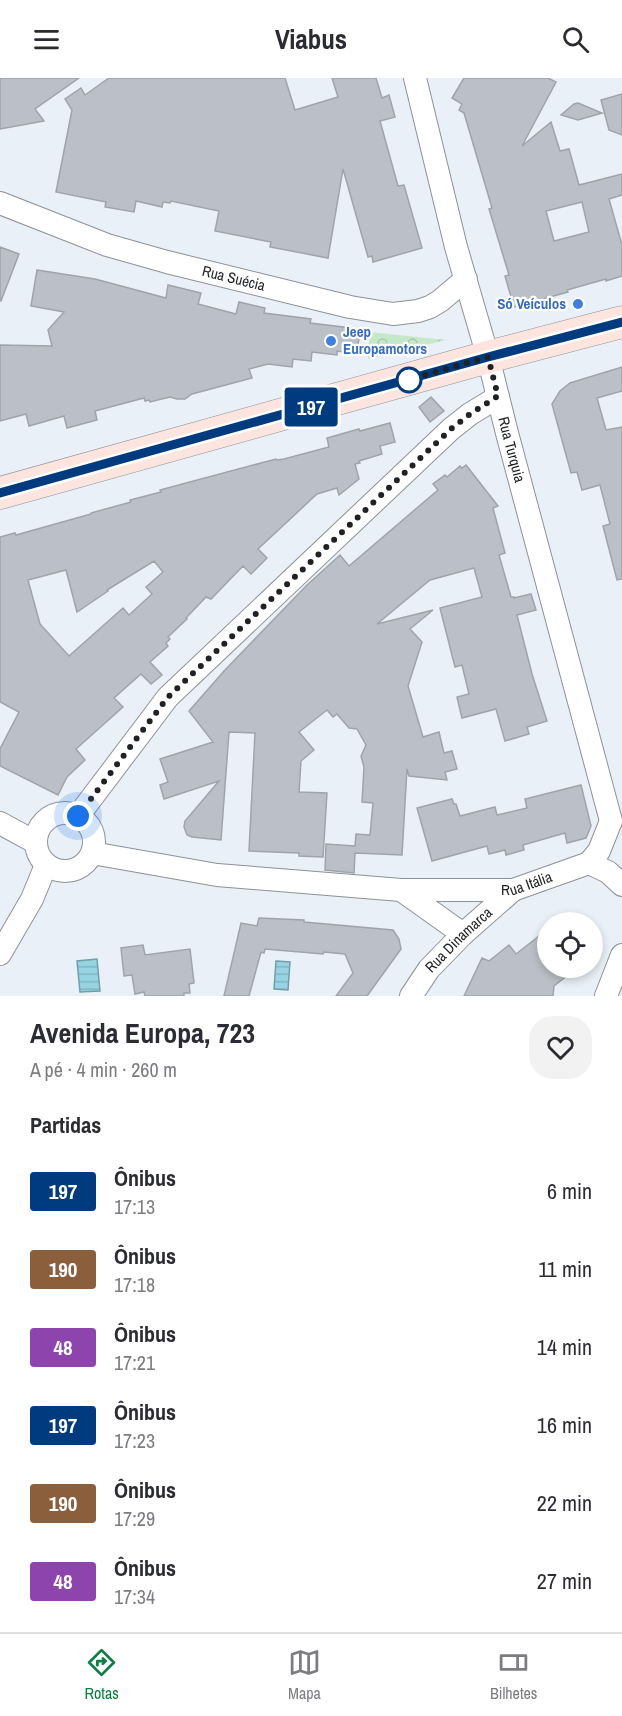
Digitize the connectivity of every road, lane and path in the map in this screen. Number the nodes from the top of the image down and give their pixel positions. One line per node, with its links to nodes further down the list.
1 (415, 78): 3 (street, Rua Turquia)
2 (0, 203): 3 (street, Rua Suécia)
3 (466, 279): 5 (street, Rua Turquia)
4 (622, 322): 5 (main road)
5 (488, 357): 6 (street, Rua Turquia); 7 (main road)
6 (498, 396): 9 (street, Rua Turquia); 10 (street)
7 (0, 493)
8 (0, 821): 11 (street)
9 (616, 821): 12 (street)
10 (88, 833): 11 (street); 13 (street); 15 (street, Rua Itália)
11 (36, 836): 13 (street)
12 (589, 863): 14 (street); 16 (street, Rua Itália)
13 (51, 868): 18 (street)
14 (622, 885)
15 (401, 890): 16 (street, Rua Itália); 17 (street)
16 (513, 890): 17 (street, Rua Dinamarca)
17 (463, 934): 20 (street, Rua Dinamarca)
18 (0, 954)
19 (622, 955): 21 (street)
20 (411, 996)
21 (606, 996)

